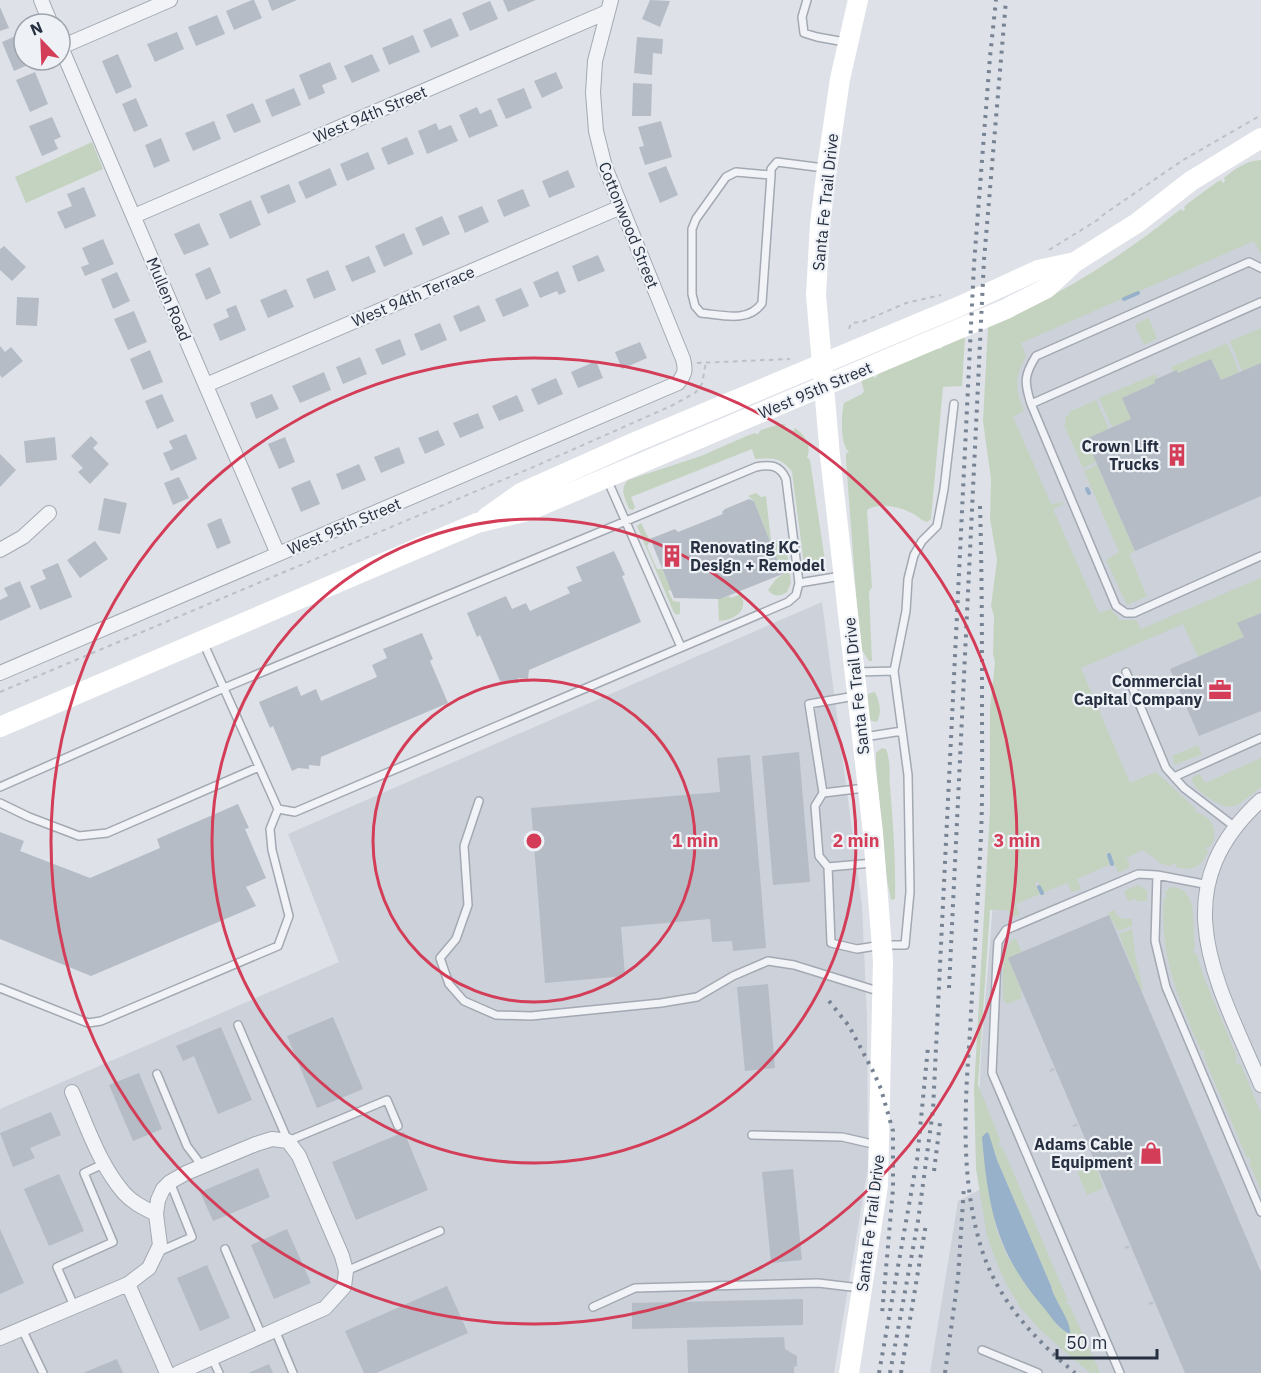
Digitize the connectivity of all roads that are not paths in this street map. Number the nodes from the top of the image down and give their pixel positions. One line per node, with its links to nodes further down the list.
1 (170, 0): 5 (street)
2 (807, 0): 6 (lane)
3 (858, 0): 6 (main road, Santa Fe Trail Drive)
4 (609, 6): 11 (street, Cottonwood Street); 12 (street, West 94th Street)
5 (72, 41)
6 (848, 43): 9 (main road, Santa Fe Trail Drive)
7 (72, 72): 12 (street, Mullen Road)
8 (1261, 138): 13 (main road, West 95th Street)
9 (827, 168): 10 (lane); 16 (main road, Santa Fe Trail Drive)
10 (771, 175): 10 (lane)
11 (621, 207): 17 (street, Cottonwood Street); 18 (street, West 94th Terrace)
12 (134, 216): 18 (street, Mullen Road)
13 (1075, 262): 16 (main road, West 95th Street); 19 (main road, West 95th Street)
14 (1261, 268): 21 (lane)
15 (1261, 302): 21 (lane)
16 (823, 363): 19 (main road, Santa Fe Trail Drive); 25 (main road, West 95th Street)
17 (684, 375): 27 (street, West 95th Street)
18 (206, 385): 27 (street, Mullen Road)
19 (825, 385): 22 (main road, West 95th Street); 29 (main road, Santa Fe Trail Drive)
20 (954, 404): 33 (lane)
21 (1031, 404): 28 (lane)
22 (607, 479): 24 (lane); 25 (main road, West 95th Street)
23 (49, 513): 26 (street)
24 (626, 520): 30 (lane); 32 (lane); 37 (lane)
25 (477, 523): 31 (main road, West 95th Street)
26 (0, 550)
27 (278, 554): 36 (street, West 95th Street)
28 (1261, 556)
29 (844, 576): 30 (lane); 34 (main road, Santa Fe Trail Drive)
30 (800, 583): 32 (lane)
31 (202, 641): 37 (lane); 39 (main road, West 95th Street)
32 (681, 646): 51 (lane)
33 (894, 671): 34 (lane); 40 (lane)
34 (853, 672): 38 (main road, Santa Fe Trail Drive)
35 (1126, 672): 44 (lane)
36 (0, 673)
37 (224, 688): 43 (lane); 45 (lane)
38 (856, 696): 41 (main road, Santa Fe Trail Drive); 47 (lane)
39 (0, 727)
40 (902, 731): 41 (lane); 57 (lane)
41 (861, 737): 46 (main road, Santa Fe Trail Drive)
42 (1261, 738): 44 (lane)
43 (259, 767): 50 (lane); 51 (lane)
44 (1174, 777): 52 (lane)
45 (0, 787)
46 (867, 788): 47 (lane); 53 (main road, Santa Fe Trail Drive)
47 (823, 793): 54 (lane)
48 (1261, 800): 52 (street)
49 (479, 801): 59 (lane)
50 (0, 803)
51 (278, 809): 58 (lane)
52 (1235, 827): 56 (street)
53 (876, 863): 54 (lane); 57 (main road, Santa Fe Trail Drive)
54 (828, 867): 57 (lane)
55 (1157, 875): 56 (lane); 71 (lane); 93 (lane)
56 (1209, 885): 62 (street)
57 (882, 945): 59 (main road, Santa Fe Trail Drive)
58 (0, 988)
59 (884, 993): 67 (main road, Santa Fe Trail Drive)
60 (238, 1025): 66 (lane)
61 (158, 1074): 69 (lane)
62 (1260, 1081)
63 (72, 1092): 68 (street)
64 (398, 1126): 66 (lane)
65 (752, 1135): 67 (lane)
66 (288, 1141): 69 (street); 76 (street)
67 (879, 1145): 78 (main road, Santa Fe Trail Drive)
68 (103, 1164): 72 (street); 79 (lane)
69 (202, 1166): 70 (street)
70 (170, 1182): 72 (street); 75 (lane)
71 (1261, 1212)
72 (156, 1214): 75 (street)
73 (440, 1231): 76 (lane)
74 (225, 1249): 82 (lane)
75 (156, 1253): 77 (street)
76 (346, 1271): 82 (street)
77 (128, 1284): 79 (street); 87 (street)
78 (863, 1288): 80 (lane); 91 (main road, Santa Fe Trail Drive)
79 (75, 1306): 81 (street)
80 (593, 1307)
81 (22, 1329): 83 (street); 86 (lane)
82 (268, 1333): 85 (street); 90 (lane)
83 (0, 1338)
84 (982, 1350): 92 (lane)
85 (212, 1358): 88 (street); 89 (lane)
86 (43, 1373)
87 (166, 1373)
88 (178, 1373)
89 (219, 1373)
90 (293, 1373)
91 (849, 1373)
92 (1038, 1373)
93 (1120, 1373)

